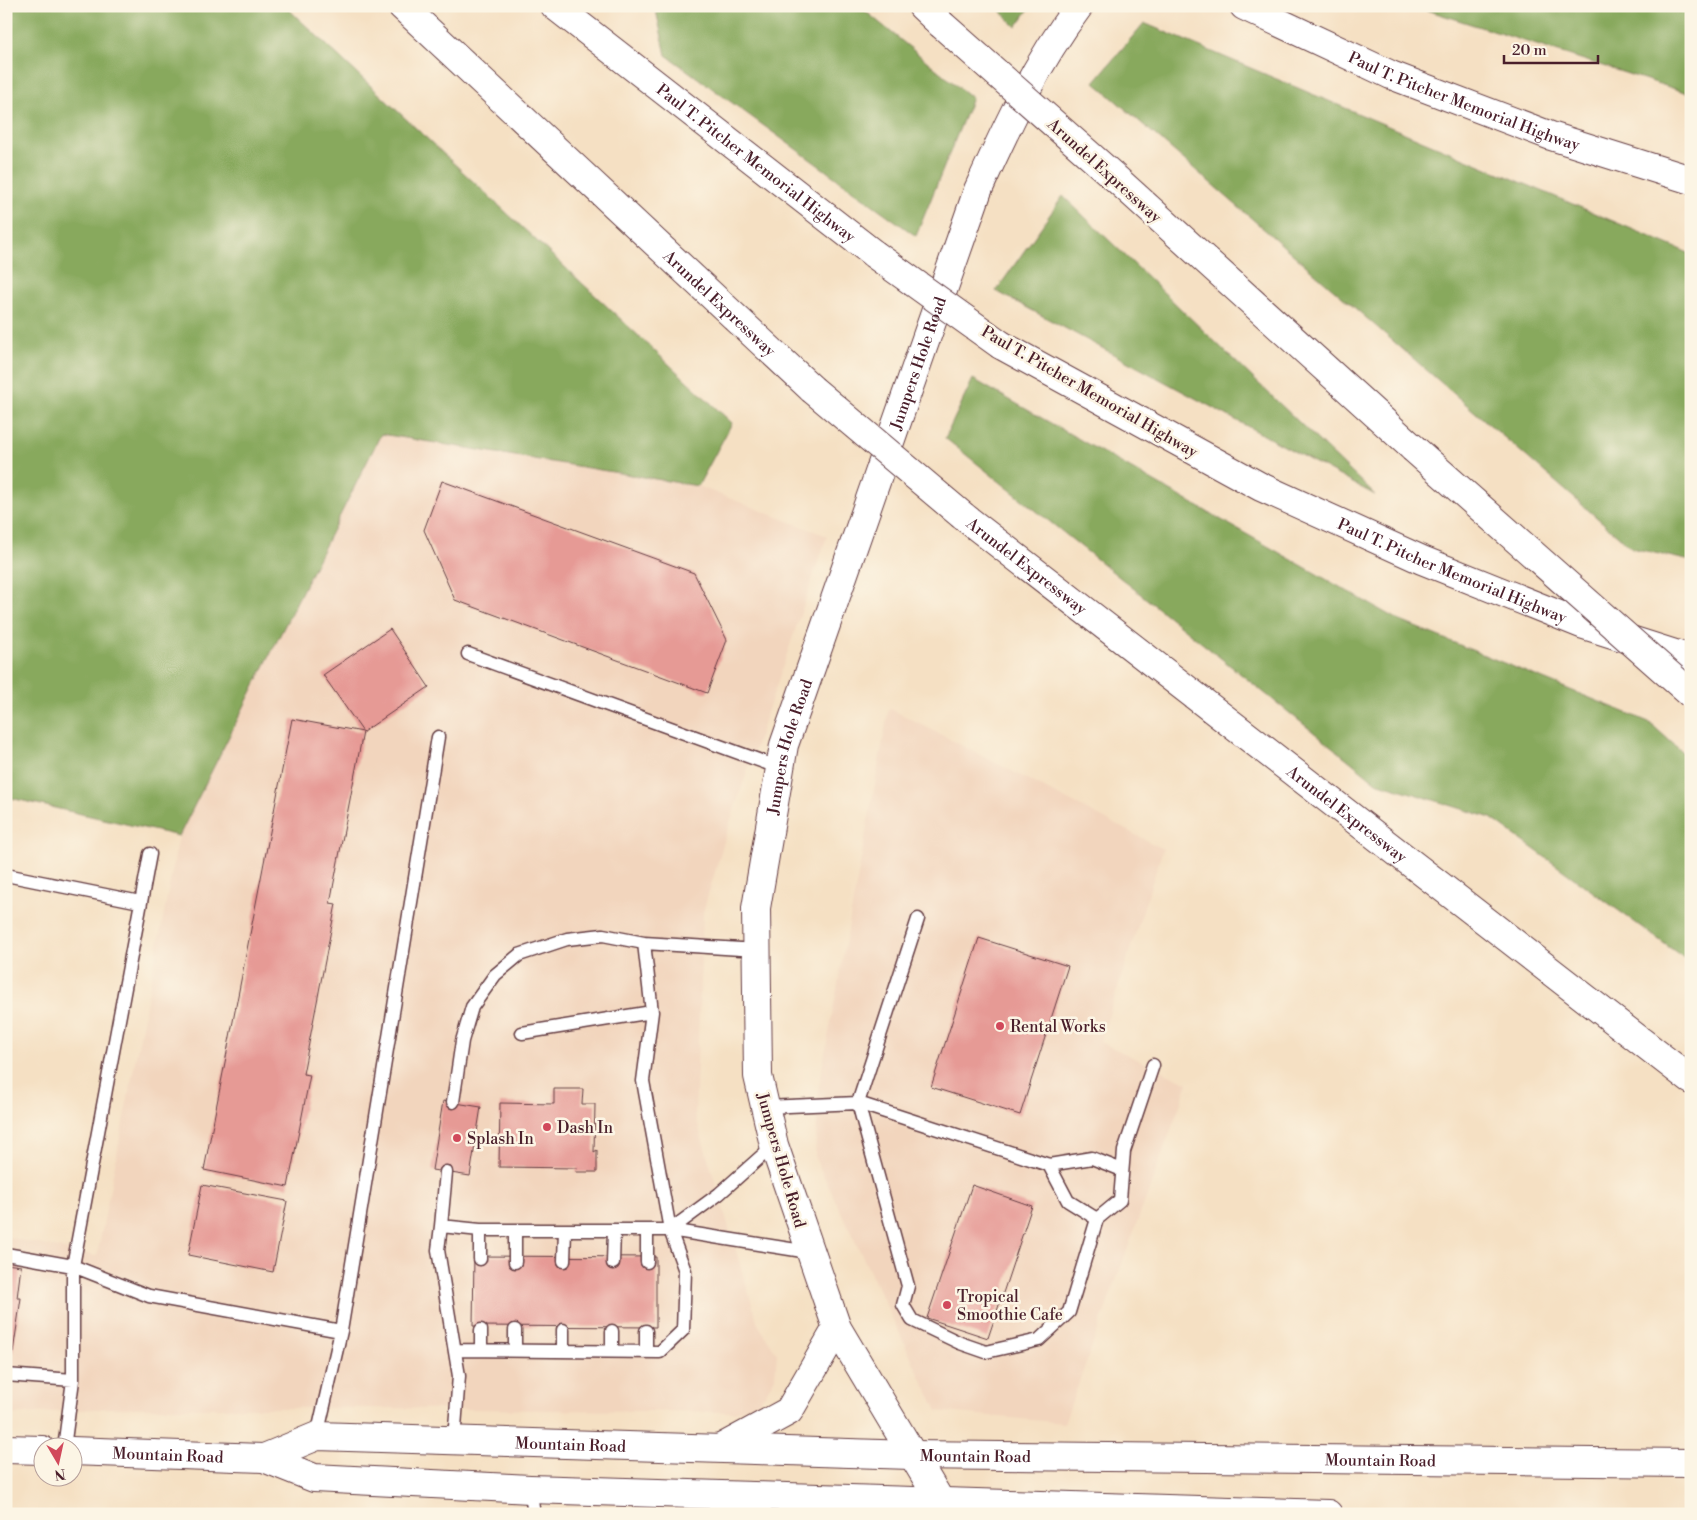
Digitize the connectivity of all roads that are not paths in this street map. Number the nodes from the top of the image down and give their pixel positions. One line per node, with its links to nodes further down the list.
1 (402, 6): 21 (main road, Arundel Expressway, bridge)
2 (555, 6): 8 (main road, Paul T. Pitcher Memorial Highway, bridge)
3 (1079, 6): 11 (main road, Jumpers Hole Road)
4 (1244, 6): 6 (main road, Paul T. Pitcher Memorial Highway)
5 (931, 15): 9 (main road, Arundel Expressway, bridge)
6 (1691, 180)
7 (468, 654): 11 (lane)
8 (1691, 659)
9 (1691, 694)
10 (438, 737): 49 (lane)
11 (780, 768): 17 (main road, Jumpers Hole Road)
12 (150, 854): 14 (lane)
13 (6, 875): 14 (lane)
14 (140, 902): 44 (lane)
15 (918, 919): 23 (lane)
16 (644, 943): 17 (lane); 18 (lane); 22 (lane)
17 (757, 950): 24 (main road, Jumpers Hole Road)
18 (652, 1012): 19 (lane); 36 (lane)
19 (522, 1033)
20 (1152, 1065): 27 (lane)
21 (1691, 1080)
22 (454, 1102)
23 (858, 1103): 24 (lane); 26 (lane); 29 (lane)
24 (766, 1107): 25 (main road, Jumpers Hole Road)
25 (774, 1145): 36 (lane); 37 (main road, Jumpers Hole Road)
26 (1049, 1166): 27 (lane); 29 (lane)
27 (1122, 1170): 29 (lane)
28 (446, 1172): 30 (lane)
29 (1098, 1218)
30 (440, 1226): 31 (lane); 52 (lane)
31 (480, 1230): 32 (lane); 39 (lane)
32 (515, 1230): 33 (lane); 41 (lane)
33 (565, 1230): 34 (lane); 40 (lane)
34 (614, 1230): 35 (lane); 43 (lane)
35 (647, 1230): 36 (lane); 42 (lane)
36 (670, 1230): 37 (lane); 57 (lane)
37 (810, 1252): 45 (main road, Jumpers Hole Road)
38 (6, 1254): 44 (lane)
39 (480, 1259)
40 (564, 1261)
41 (515, 1262)
42 (647, 1262)
43 (613, 1263)
44 (73, 1266): 49 (lane); 59 (lane)
45 (837, 1328): 64 (main road); 67 (main road, Jumpers Hole Road)
46 (481, 1330): 53 (lane)
47 (515, 1330): 54 (lane)
48 (564, 1330): 55 (lane)
49 (341, 1331): 60 (lane)
50 (612, 1331): 56 (lane)
51 (646, 1331): 57 (lane)
52 (455, 1350): 53 (lane); 62 (lane)
53 (481, 1350): 54 (lane)
54 (515, 1350): 55 (lane)
55 (563, 1351): 56 (lane)
56 (612, 1352): 57 (lane)
57 (646, 1352)
58 (6, 1375): 59 (lane)
59 (73, 1380): 61 (lane)
60 (317, 1436): 62 (main road, Mountain Road); 68 (main road, Mountain Road)
61 (65, 1438)
62 (454, 1440): 64 (main road, Mountain Road)
63 (6, 1449): 65 (main road)
64 (720, 1449): 67 (main road, Mountain Road)
65 (32, 1450)
66 (82, 1451): 68 (main road, Mountain Road)
67 (911, 1455): 69 (main road, Mountain Road); 72 (main road, Jumpers Hole Road)
68 (264, 1458): 71 (main road, Mountain Road)
69 (1691, 1463)
70 (752, 1496): 71 (main road, Mountain Road); 72 (main road, Mountain Road); 74 (main road)
71 (532, 1501)
72 (944, 1508): 73 (main road, Mountain Road)
73 (1257, 1513): 75 (main road, Mountain Road)
74 (788, 1514)
75 (1328, 1514)

